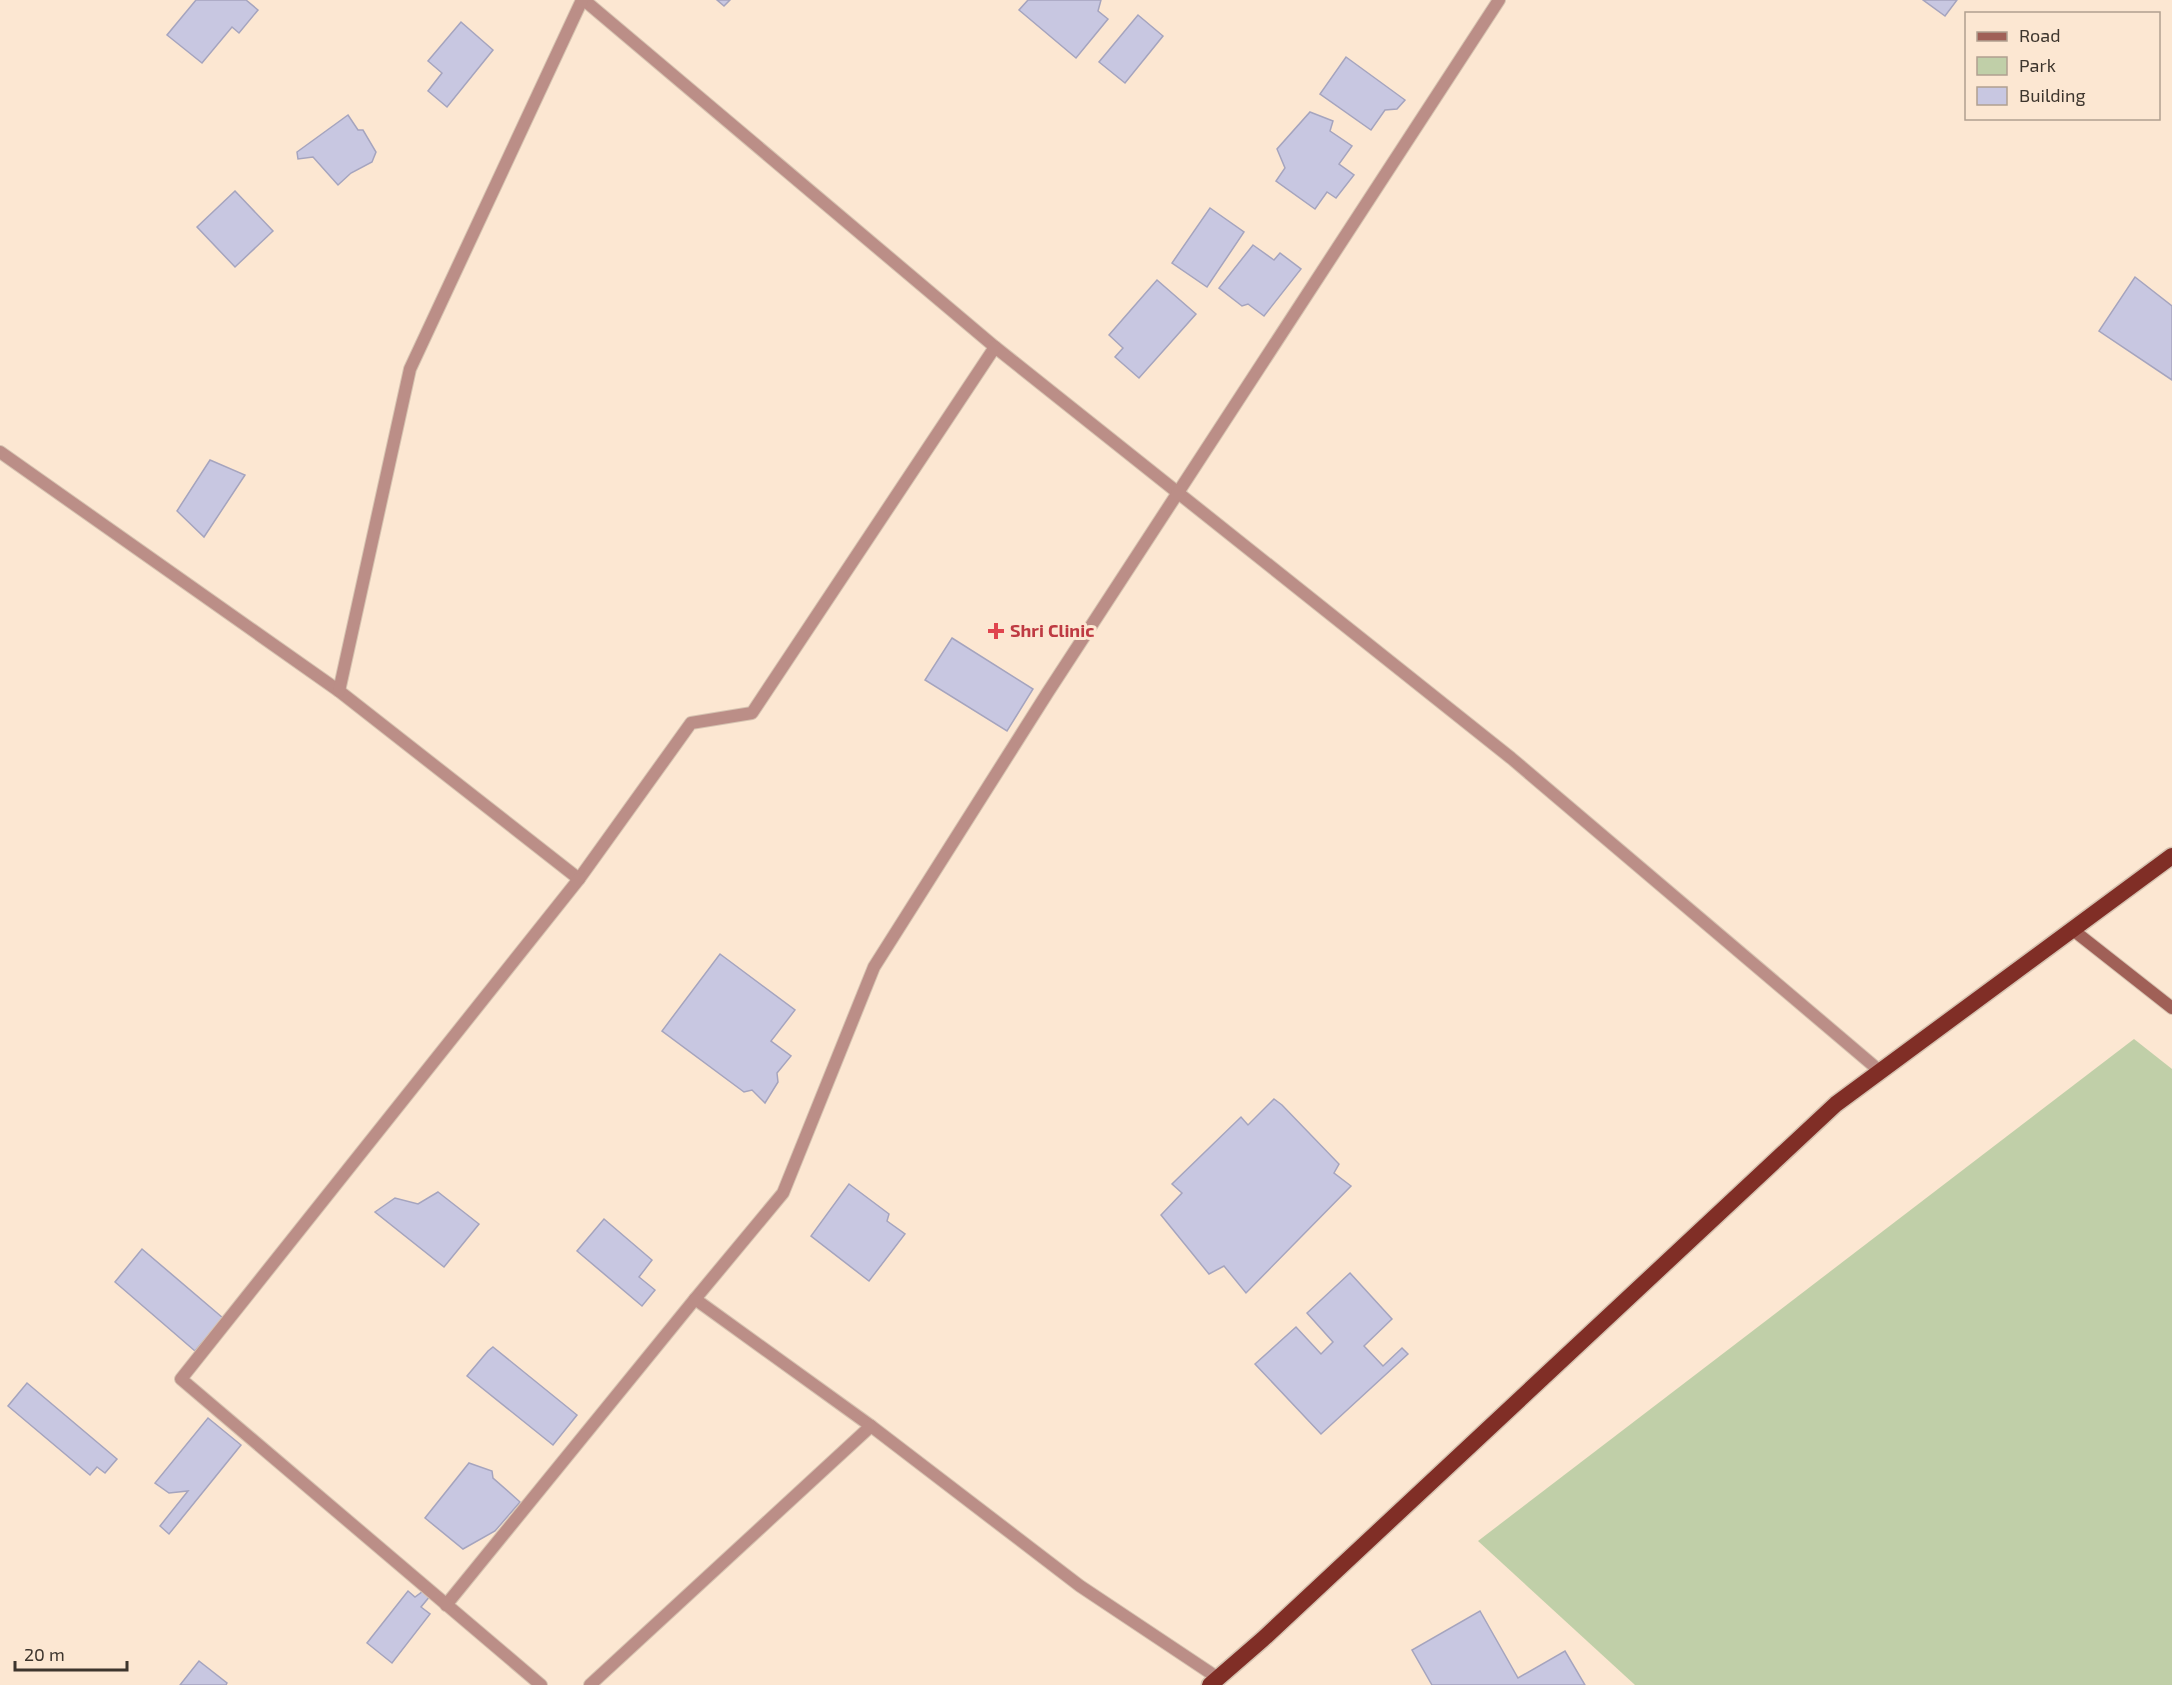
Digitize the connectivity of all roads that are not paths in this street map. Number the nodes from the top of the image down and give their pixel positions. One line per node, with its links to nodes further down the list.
1 (583, 0): 3 (street); 6 (street)
2 (1499, 0): 5 (street)
3 (995, 347): 5 (street); 8 (street)
4 (0, 452): 6 (street)
5 (1179, 493): 11 (street); 12 (street)
6 (339, 691): 8 (street)
7 (2172, 856): 9 (highway)
8 (579, 879): 14 (street)
9 (2073, 930): 10 (main road); 11 (highway)
10 (2172, 1008)
11 (1881, 1072): 15 (highway)
12 (695, 1299): 13 (street); 14 (street)
13 (871, 1426): 15 (street); 17 (street)
14 (446, 1605): 16 (street)
15 (1214, 1682)
16 (540, 1685)
17 (591, 1685)

